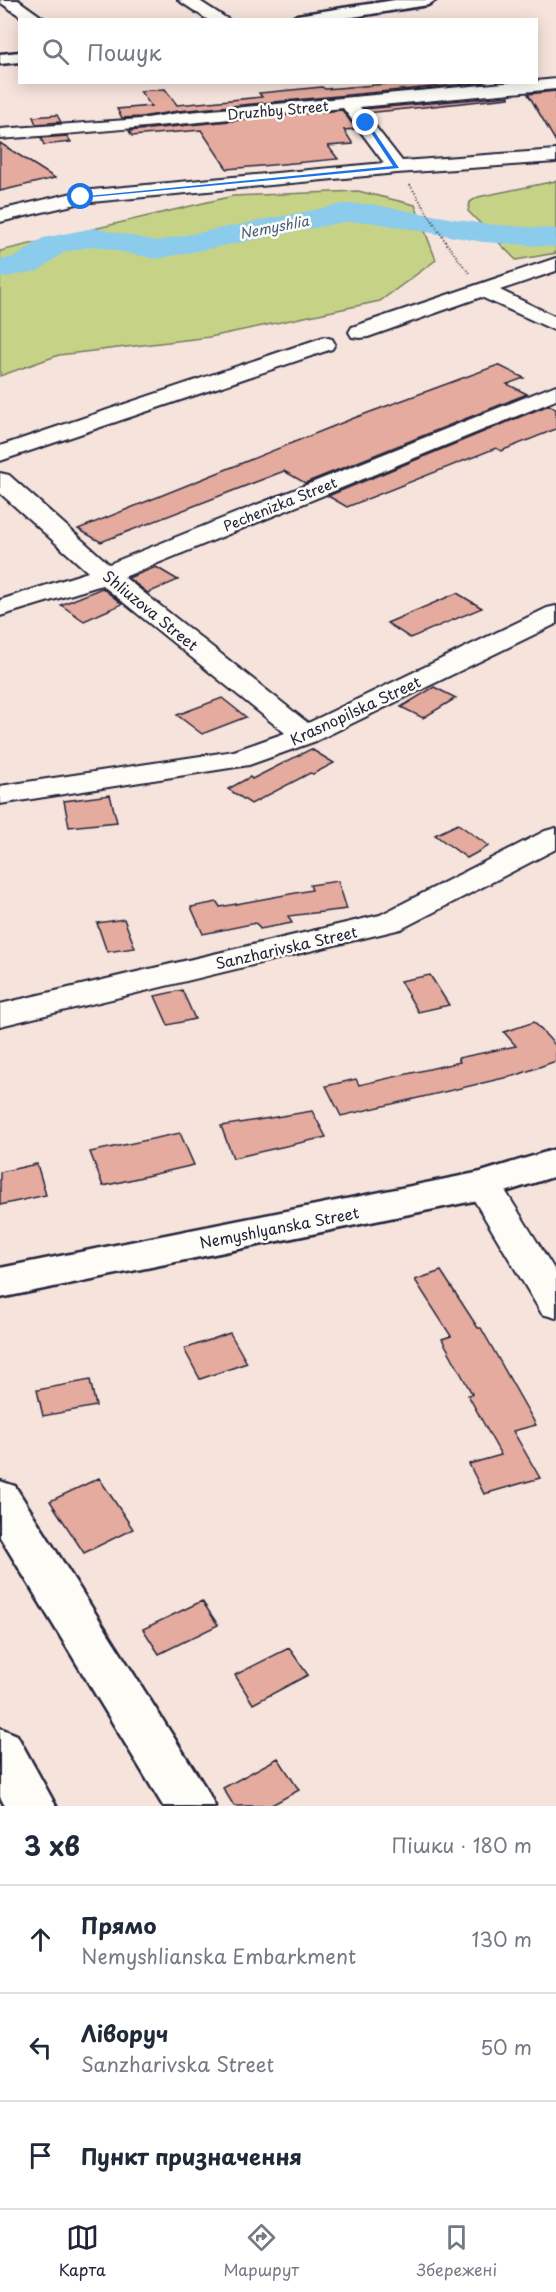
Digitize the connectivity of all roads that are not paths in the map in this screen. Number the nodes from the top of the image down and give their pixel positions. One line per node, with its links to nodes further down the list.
1 (7, 0): 5 (street)
2 (186, 0): 6 (street)
3 (428, 0): 4 (street)
4 (406, 2): 7 (street)
5 (35, 18)
6 (218, 18)
7 (309, 18)
8 (18, 57): 9 (street)
9 (0, 60)
10 (556, 84): 11 (street, Druzhby Street)
11 (408, 97): 12 (street, Druzhby Street); 13 (street)
12 (349, 104): 13 (street); 14 (street, Druzhby Street)
13 (366, 123): 16 (street)
14 (0, 134)
15 (556, 156): 16 (street)
16 (397, 167): 17 (street)
17 (0, 216)
18 (556, 264): 19 (street)
19 (483, 290): 20 (street); 21 (street)
20 (556, 325)
21 (360, 332)
22 (324, 344): 24 (street)
23 (556, 392): 26 (street, Pechenizka Street)
24 (0, 454)
25 (0, 480): 26 (street, Shliuzova Street)
26 (106, 575): 27 (street, Pechenizka Street); 29 (street, Shliuzova Street)
27 (0, 608)
28 (556, 614): 29 (street, Krasnopilska Street)
29 (306, 735): 30 (street, Krasnopilska Street)
30 (0, 795)
31 (556, 837): 32 (street, Sanzharivska Street)
32 (0, 1015)
33 (552, 1168): 34 (street, Nemyshlyanska Street)
34 (483, 1185): 35 (street, Nemyshlyanska Street); 36 (street)
35 (0, 1283)
36 (556, 1304)
37 (0, 1499): 40 (street)
38 (0, 1750): 39 (street)
39 (31, 1806)
40 (190, 1806)

